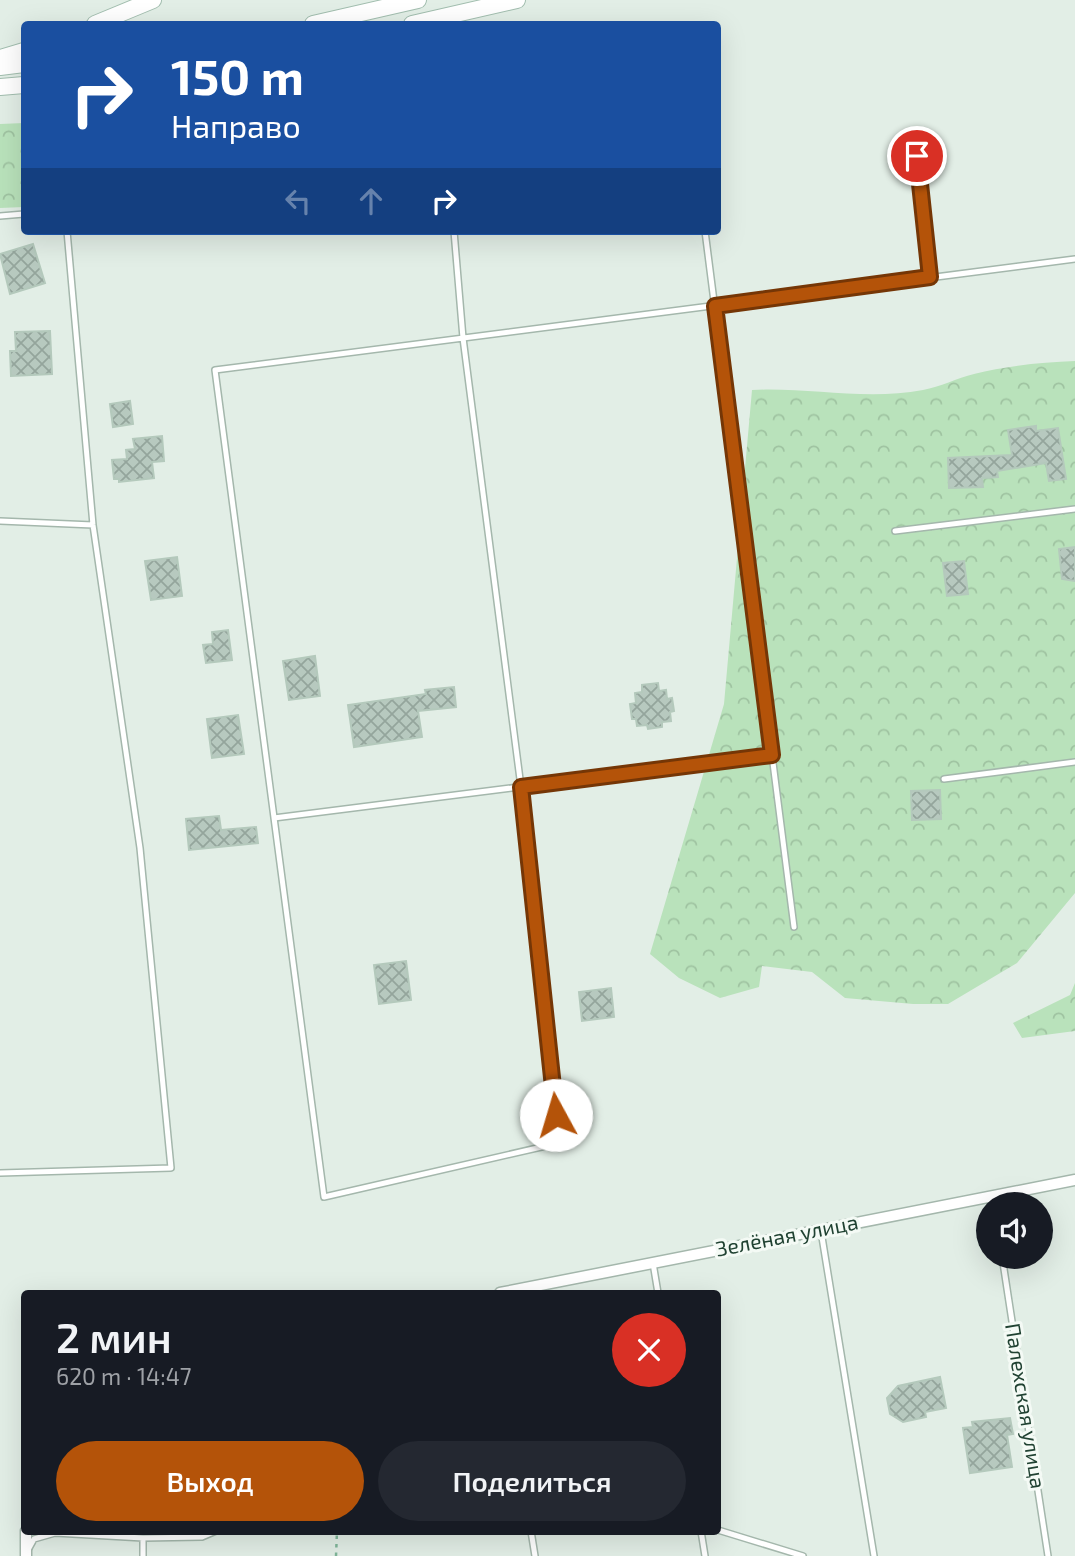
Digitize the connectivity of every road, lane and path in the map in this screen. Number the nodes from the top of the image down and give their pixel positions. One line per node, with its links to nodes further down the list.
1 (153, 0): 4 (main road)
2 (418, 0): 5 (main road)
3 (517, 0): 6 (main road)
4 (102, 21)
5 (326, 21)
6 (425, 21)
7 (21, 52): 8 (main road)
8 (0, 58)
9 (21, 64): 10 (main road)
10 (0, 67)
11 (21, 85): 12 (main road)
12 (0, 87)
13 (914, 131): 20 (lane)
14 (21, 214): 15 (lane)
15 (0, 216)
16 (67, 235): 25 (lane)
17 (454, 235): 22 (lane)
18 (706, 235): 21 (lane)
19 (1075, 259): 20 (lane)
20 (930, 277): 21 (lane)
21 (715, 306): 22 (lane); 27 (lane)
22 (463, 338): 30 (lane); 31 (lane)
23 (1075, 509): 26 (lane)
24 (0, 522): 25 (lane)
25 (93, 525): 33 (lane)
26 (895, 531)
27 (772, 755): 30 (lane); 32 (lane)
28 (1075, 762): 29 (lane)
29 (944, 779)
30 (521, 787): 31 (lane); 31 (lane)
31 (274, 818)
32 (793, 927)
33 (0, 1173)
34 (1075, 1180): 35 (street, Зелёная улица)
35 (1026, 1192)
36 (976, 1203): 37 (street, Зелёная улица)
37 (821, 1230): 38 (street, Зелёная улица); 57 (lane)
38 (653, 1263): 40 (street, Зелёная улица); 41 (lane)
39 (1004, 1269): 58 (lane, Палехская улица)
40 (514, 1290)
41 (658, 1290)
42 (721, 1531): 56 (lane)
43 (26, 1535): 51 (street)
44 (48, 1535): 51 (lane)
45 (90, 1535): 50 (lane)
46 (207, 1535): 50 (lane)
47 (337, 1535): 53 (path)
48 (532, 1535): 54 (lane)
49 (702, 1535): 55 (lane)
50 (143, 1538): 52 (lane)
51 (26, 1555)
52 (143, 1556)
53 (336, 1556)
54 (535, 1556)
55 (705, 1556)
56 (803, 1556)
57 (874, 1556)
58 (1048, 1556)

